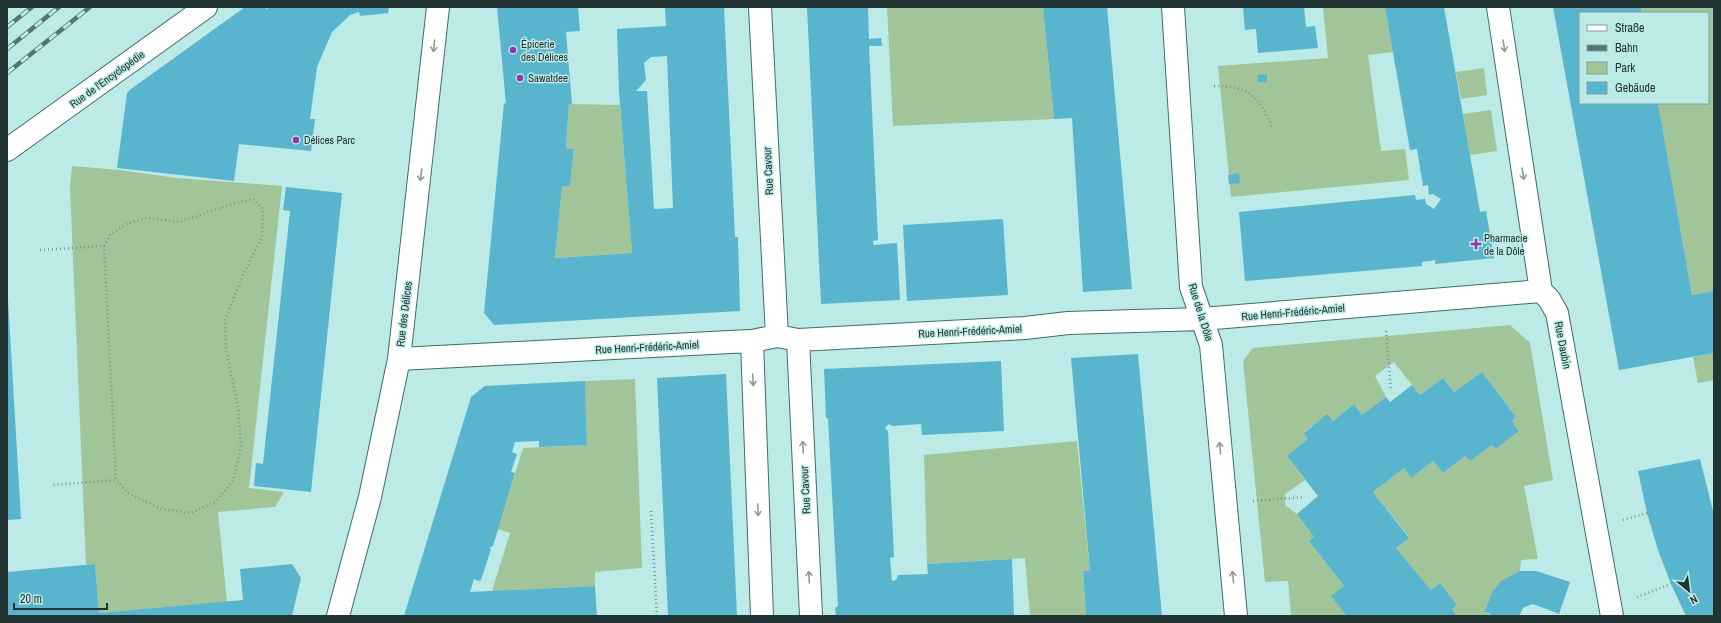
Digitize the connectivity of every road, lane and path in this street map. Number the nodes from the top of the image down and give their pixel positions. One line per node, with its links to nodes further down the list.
1 (206, 7): 8 (street, Rue de l'Encyclopédie)
2 (438, 7): 17 (street, Rue des Délices, one-way to 17)
3 (760, 7): 14 (street, Rue Cavour)
4 (1173, 7): 12 (street, Rue de la Dôle)
5 (1498, 7): 11 (street, Rue Daubin, one-way to 11)
6 (1214, 86): 7 (path)
7 (1273, 129)
8 (7, 150)
9 (104, 246): 10 (path); 19 (path); 19 (path)
10 (40, 250)
11 (1541, 291): 12 (street, Rue Henri-Frédéric-Amiel); 33 (street, Rue Daubin)
12 (1202, 319): 15 (street, Rue Henri-Frédéric-Amiel); 32 (street, Rue de la Dôle, one-way to 12)
13 (1386, 331): 18 (path)
14 (777, 336): 15 (street, Rue Henri-Frédéric-Amiel); 16 (street, Rue Henri-Frédéric-Amiel)
15 (798, 340): 31 (street, Rue Cavour, one-way to 15)
16 (752, 341): 17 (street, Rue Henri-Frédéric-Amiel); 30 (street, one-way to 30)
17 (399, 359): 28 (street, Rue des Délices)
18 (1391, 391)
19 (116, 480): 20 (path)
20 (53, 485)
21 (1305, 497): 22 (path)
22 (1250, 501)
23 (651, 511): 29 (path)
24 (1647, 513): 25 (path)
25 (1623, 520)
26 (1671, 584): 27 (path)
27 (1637, 597)
28 (338, 616)
29 (657, 616)
30 (762, 616)
31 (811, 616)
32 (1236, 616)
33 (1612, 616)

